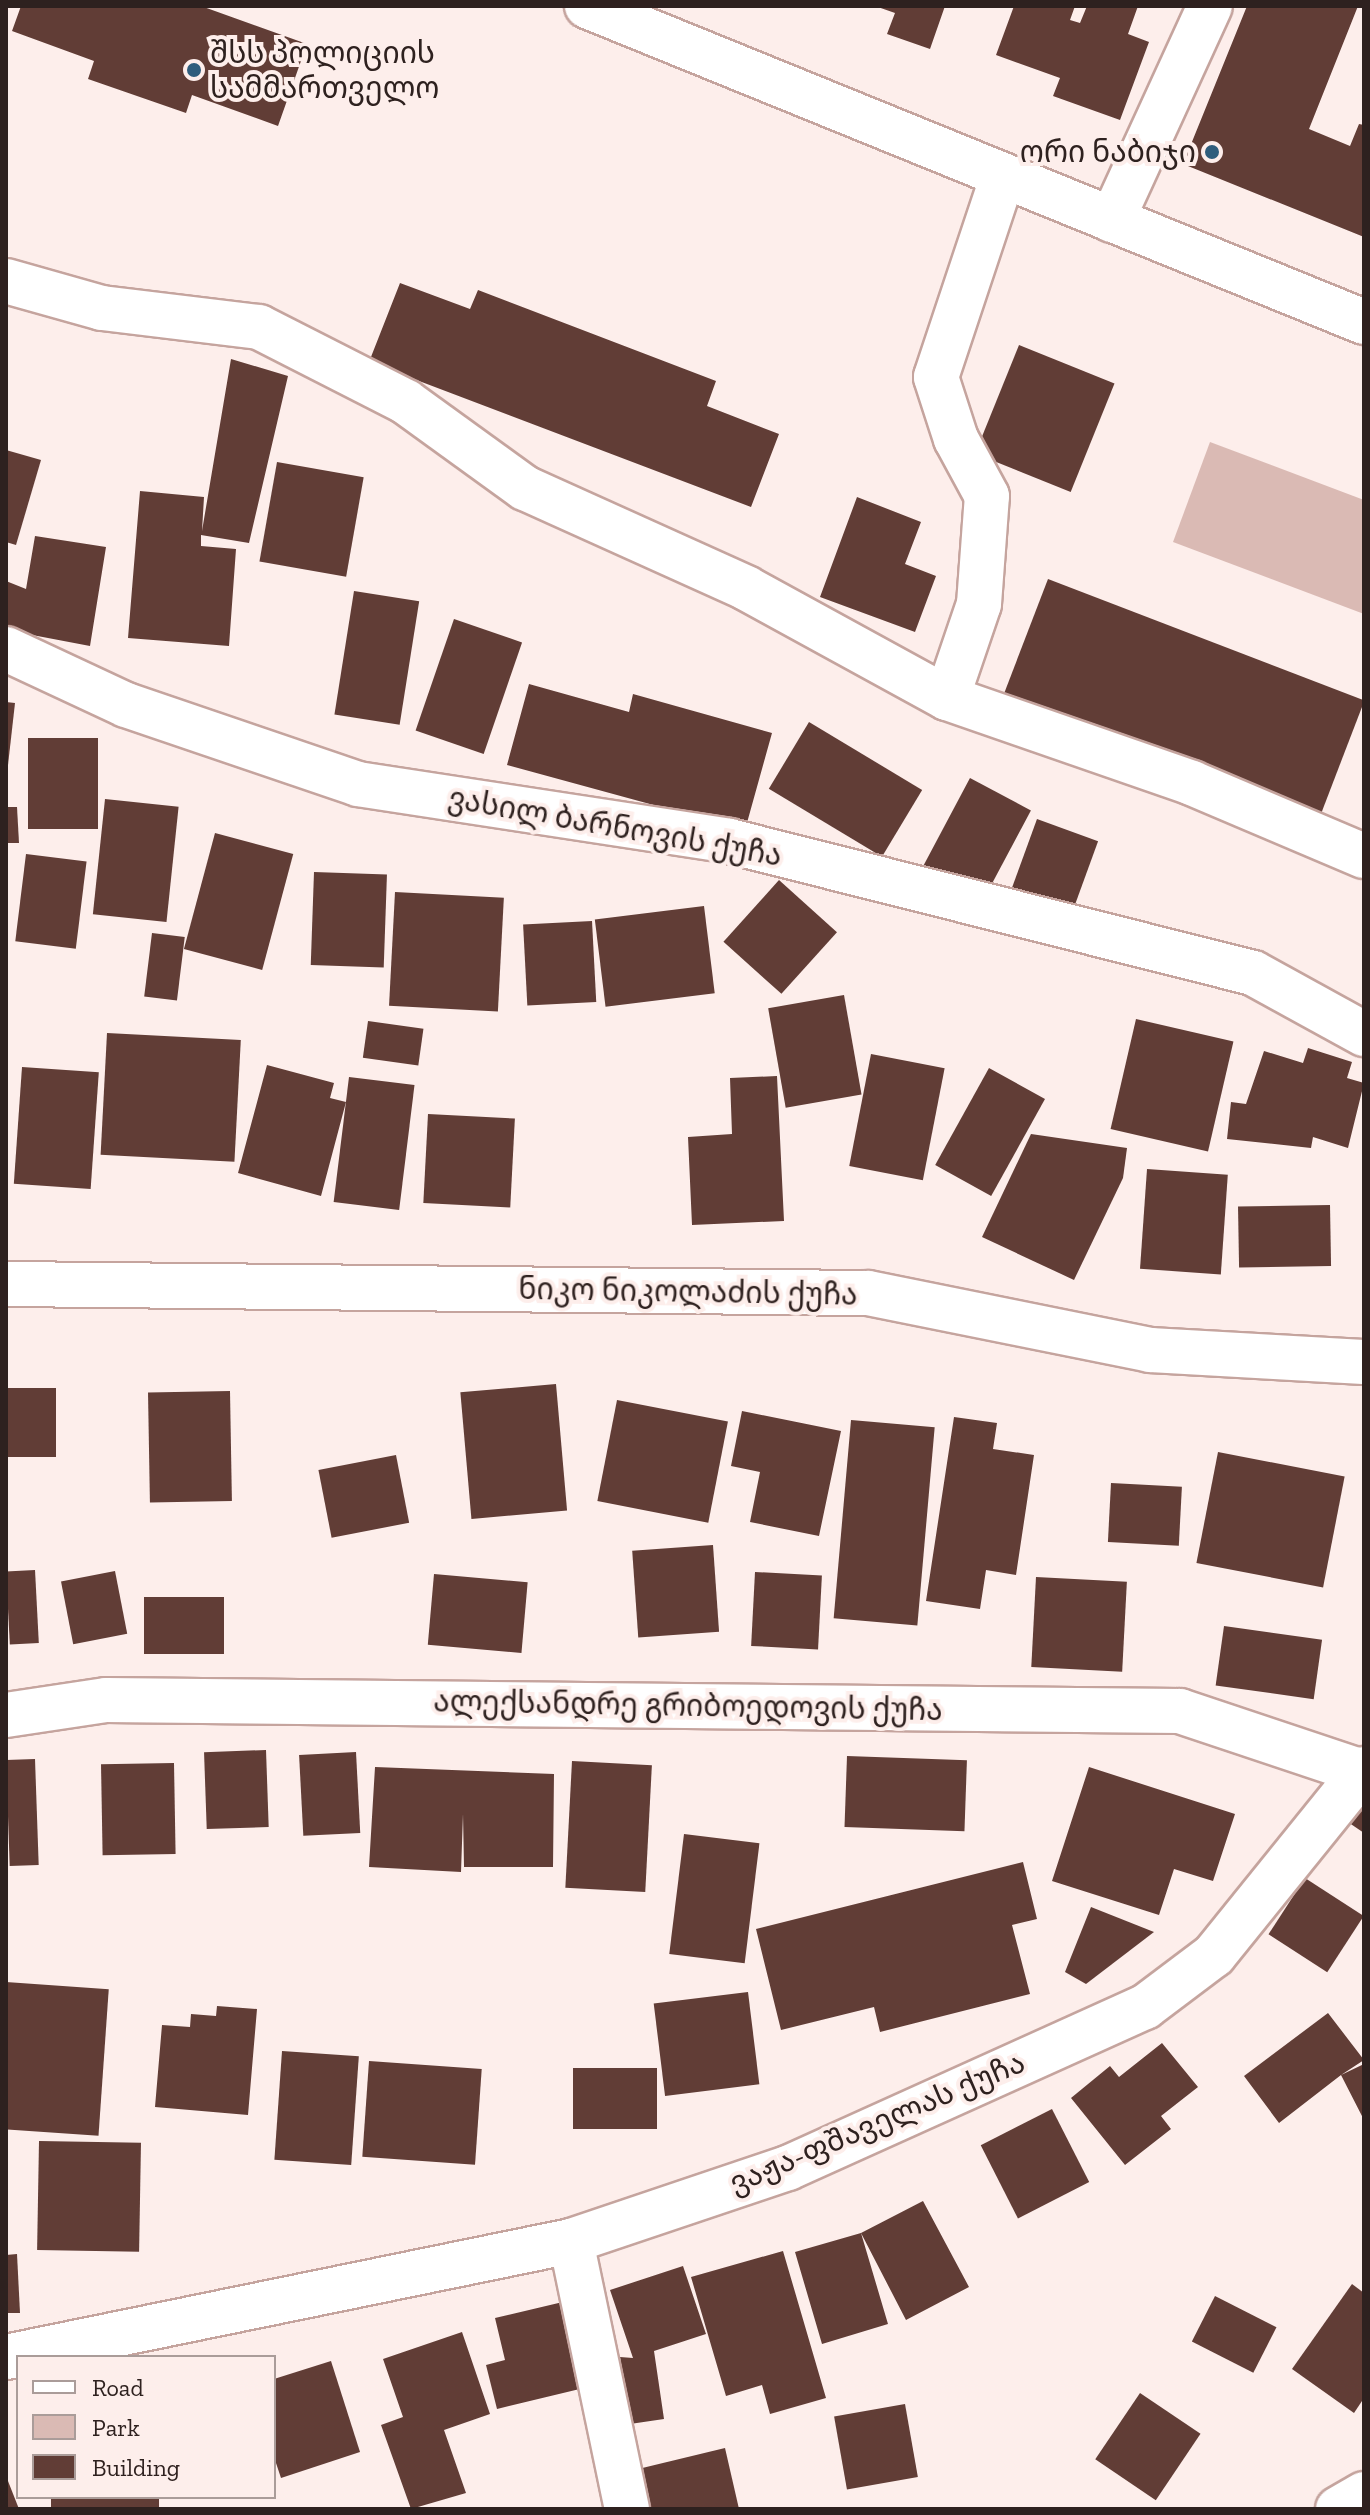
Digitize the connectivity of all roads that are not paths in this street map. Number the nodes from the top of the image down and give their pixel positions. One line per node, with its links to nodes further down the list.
1 (587, 6): 3 (street)
2 (1210, 6): 4 (street)
3 (1003, 176): 4 (street); 8 (street)
4 (1112, 220): 6 (street)
5 (6, 281): 8 (street)
6 (1364, 322)
7 (6, 649): 10 (street, ვასილ ბარნოვის ქუჩა)
8 (947, 698): 9 (street)
9 (1364, 856)
10 (1364, 1034)
11 (6, 1284): 12 (street, ნიკო ნიკოლაძის ქუჩა)
12 (1364, 1362)
13 (6, 1715): 14 (street, ალექსანდრე გრიბოედოვის ქუჩა)
14 (1363, 1770): 15 (street, ვაჟა-ფშაველას ქუჩა)
15 (571, 2241): 16 (street, ვაჟა-ფშაველას ქუჩა); 18 (street)
16 (6, 2357)
17 (1364, 2494): 19 (street)
18 (627, 2509)
19 (1338, 2509)

